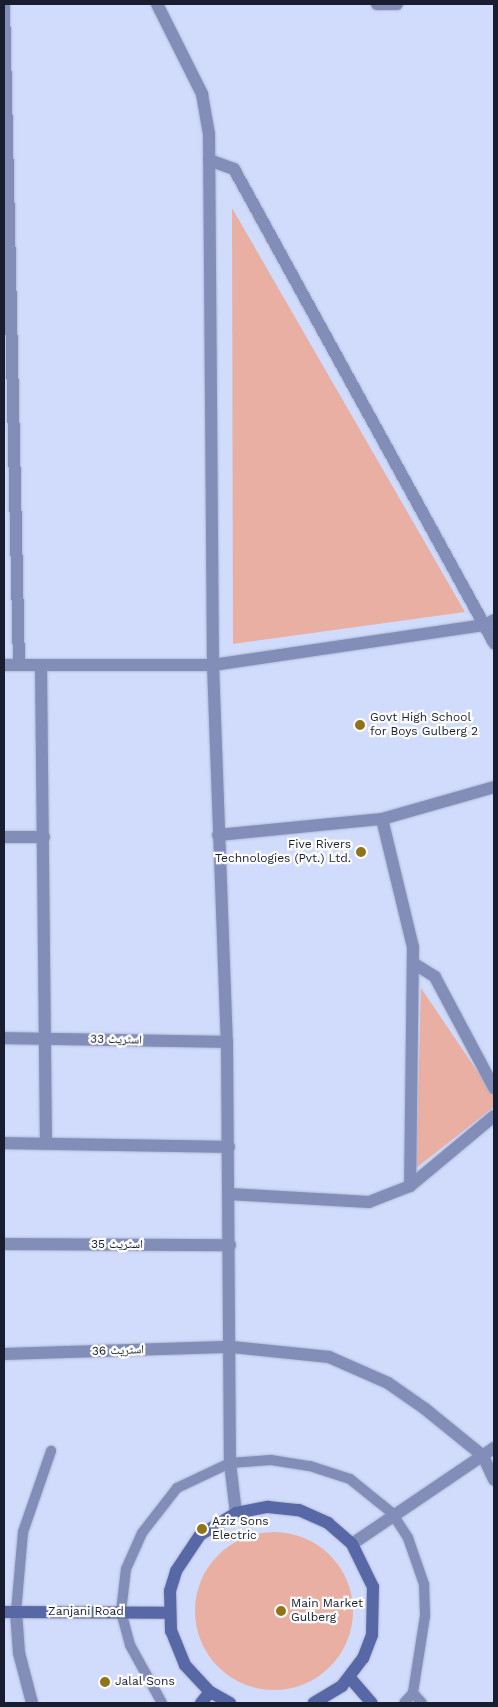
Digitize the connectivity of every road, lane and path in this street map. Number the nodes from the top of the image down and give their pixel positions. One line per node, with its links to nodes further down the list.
1 (4, 4): 5 (street)
2 (157, 4): 7 (street)
3 (377, 4): 4 (street)
4 (397, 4)
5 (4, 53): 6 (street)
6 (5, 154): 8 (street)
7 (209, 160): 11 (street); 15 (street)
8 (7, 351): 9 (street)
9 (8, 452): 10 (street)
10 (10, 558): 14 (street)
11 (489, 622): 12 (street); 15 (street)
12 (494, 643)
13 (4, 665): 14 (street)
14 (19, 665): 16 (street)
15 (213, 665): 16 (street); 19 (street)
16 (42, 666): 21 (street)
17 (494, 788): 18 (street)
18 (382, 819): 19 (street); 22 (street)
19 (218, 835): 25 (street)
20 (4, 837): 21 (street)
21 (44, 837): 24 (street)
22 (413, 963): 26 (street); 31 (street)
23 (4, 1038): 24 (street, اسٹریٹ 33)
24 (48, 1040): 25 (street, اسٹریٹ 33); 29 (street)
25 (227, 1042): 30 (street)
26 (494, 1088)
27 (494, 1116): 31 (street)
28 (4, 1143): 29 (street)
29 (46, 1143): 30 (street)
30 (229, 1147): 32 (street)
31 (410, 1186): 32 (street)
32 (229, 1194): 34 (street)
33 (4, 1244): 34 (street, اسٹریٹ 35)
34 (230, 1245): 35 (street)
35 (232, 1347): 36 (street, اسٹریٹ 36); 39 (street, اسٹریٹ 36); 40 (street)
36 (4, 1354)
37 (494, 1448): 39 (street)
38 (51, 1451): 45 (lane)
39 (483, 1456): 41 (street); 43 (street)
40 (230, 1463): 42 (street); 43 (lane); 46 (lane)
41 (494, 1480)
42 (236, 1513): 44 (street); 47 (street)
43 (392, 1513): 44 (street); 51 (lane)
44 (352, 1544): 48 (street)
45 (10, 1612): 46 (street, Zanjani Road); 52 (street)
46 (121, 1612): 47 (street, Zanjani Road); 53 (lane)
47 (169, 1613): 49 (street)
48 (350, 1678): 50 (street); 58 (street)
49 (210, 1692): 54 (street); 55 (street)
50 (332, 1693): 56 (street); 57 (street)
51 (413, 1693): 59 (lane); 60 (lane)
52 (32, 1703)
53 (162, 1703)
54 (201, 1703)
55 (230, 1703)
56 (314, 1703)
57 (341, 1703)
58 (372, 1703)
59 (404, 1703)
60 (422, 1703)

